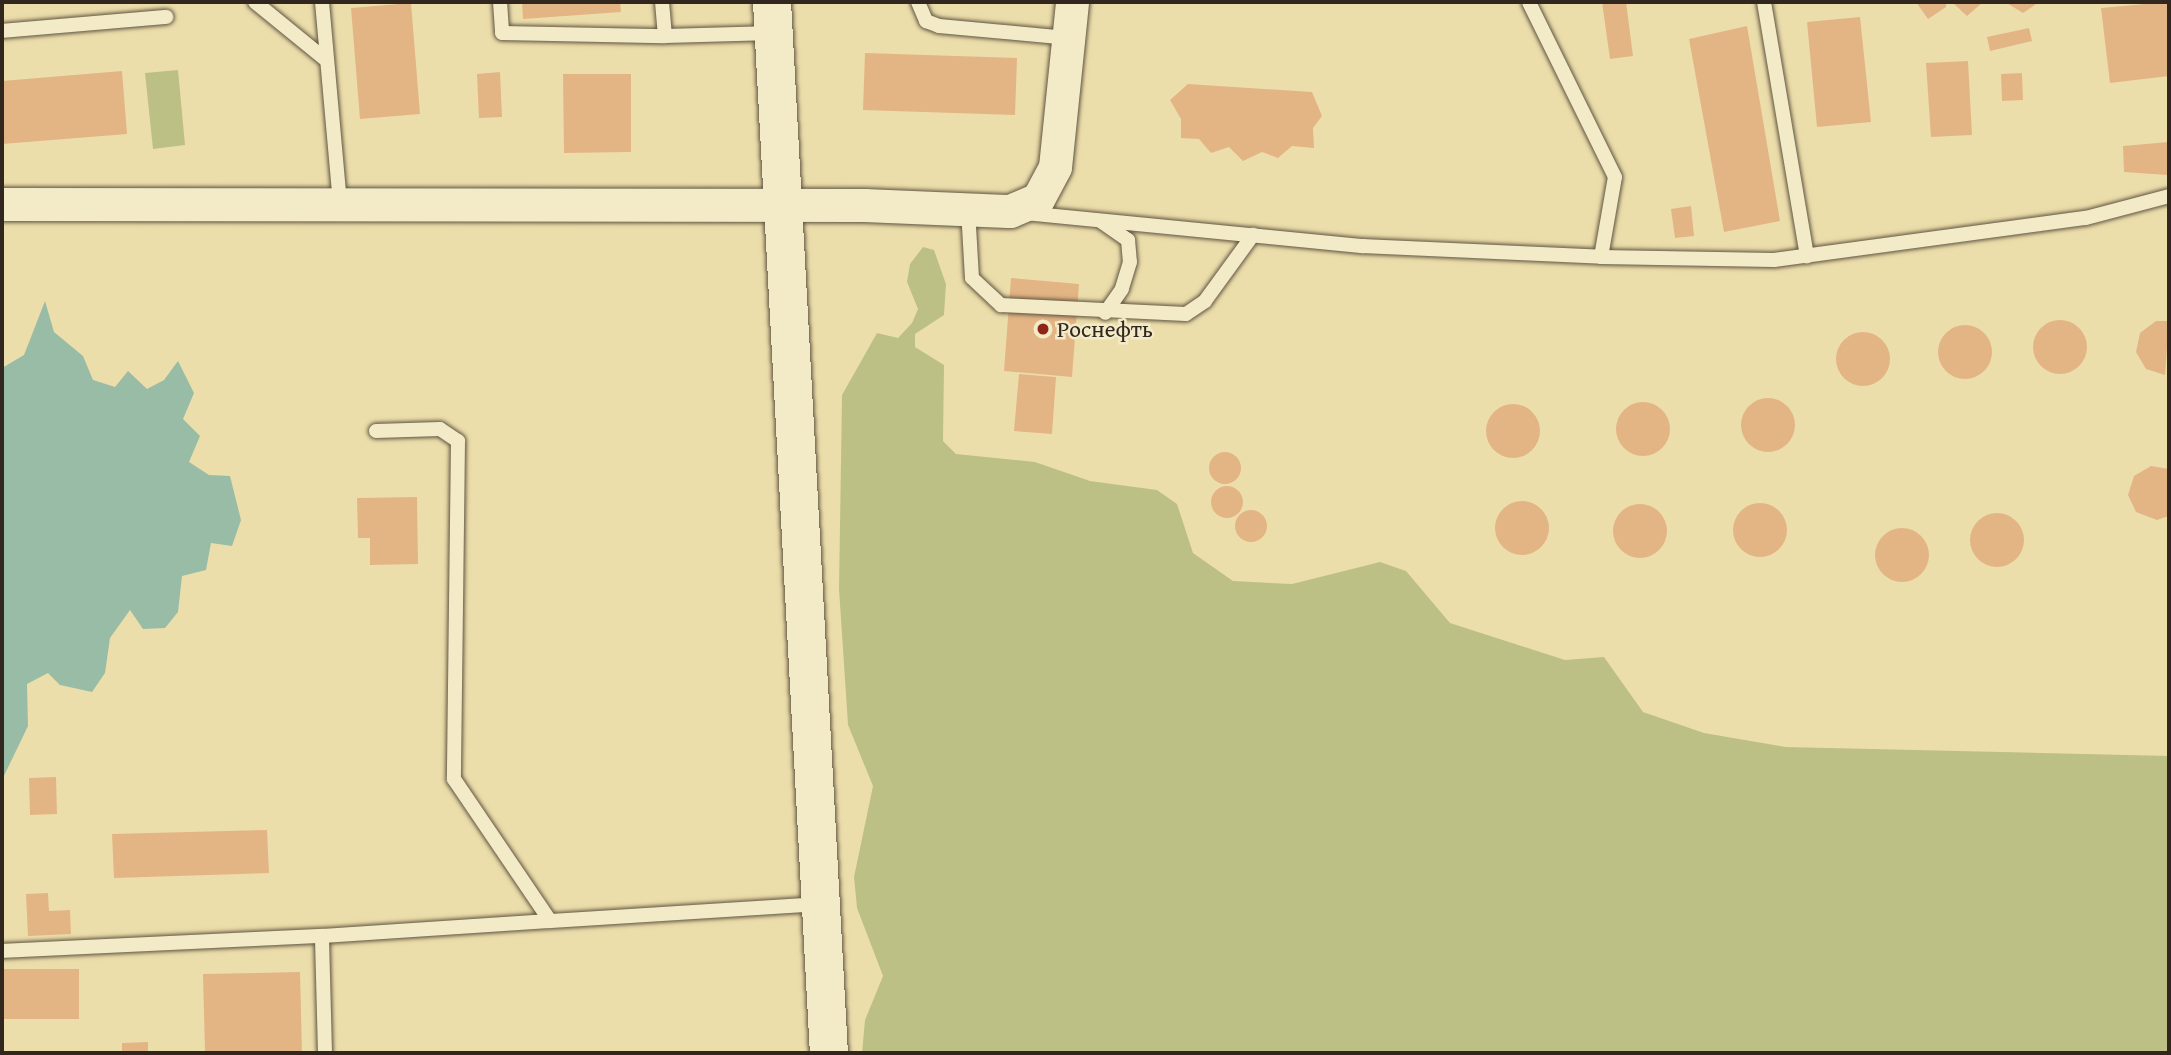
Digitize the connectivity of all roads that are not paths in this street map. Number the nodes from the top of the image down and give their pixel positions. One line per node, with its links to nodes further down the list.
1 (255, 2): 14 (lane)
2 (322, 2): 14 (lane)
3 (500, 2): 12 (lane)
4 (662, 2): 12 (lane)
5 (918, 2): 13 (lane)
6 (1072, 2): 13 (street)
7 (1529, 2): 24 (lane)
8 (1764, 2): 23 (lane)
9 (166, 17): 11 (lane)
10 (773, 17): 12 (lane); 18 (main road)
11 (2, 31)
12 (665, 36)
13 (1069, 38): 20 (street)
14 (326, 60): 17 (lane)
15 (2169, 196): 23 (lane)
16 (2, 204): 17 (street)
17 (340, 204): 18 (street)
18 (786, 205): 19 (street); 27 (main road)
19 (968, 209): 20 (street); 25 (lane)
20 (1010, 211): 21 (lane)
21 (1101, 221): 22 (lane); 25 (lane)
22 (1253, 235): 24 (lane); 25 (lane)
23 (1808, 256): 24 (lane)
24 (1601, 257)
25 (1105, 313)
26 (376, 431): 28 (lane)
27 (822, 904): 28 (lane); 32 (main road)
28 (550, 921): 29 (lane)
29 (322, 936): 30 (lane); 31 (lane)
30 (2, 951)
31 (325, 1053)
32 (829, 1053)

